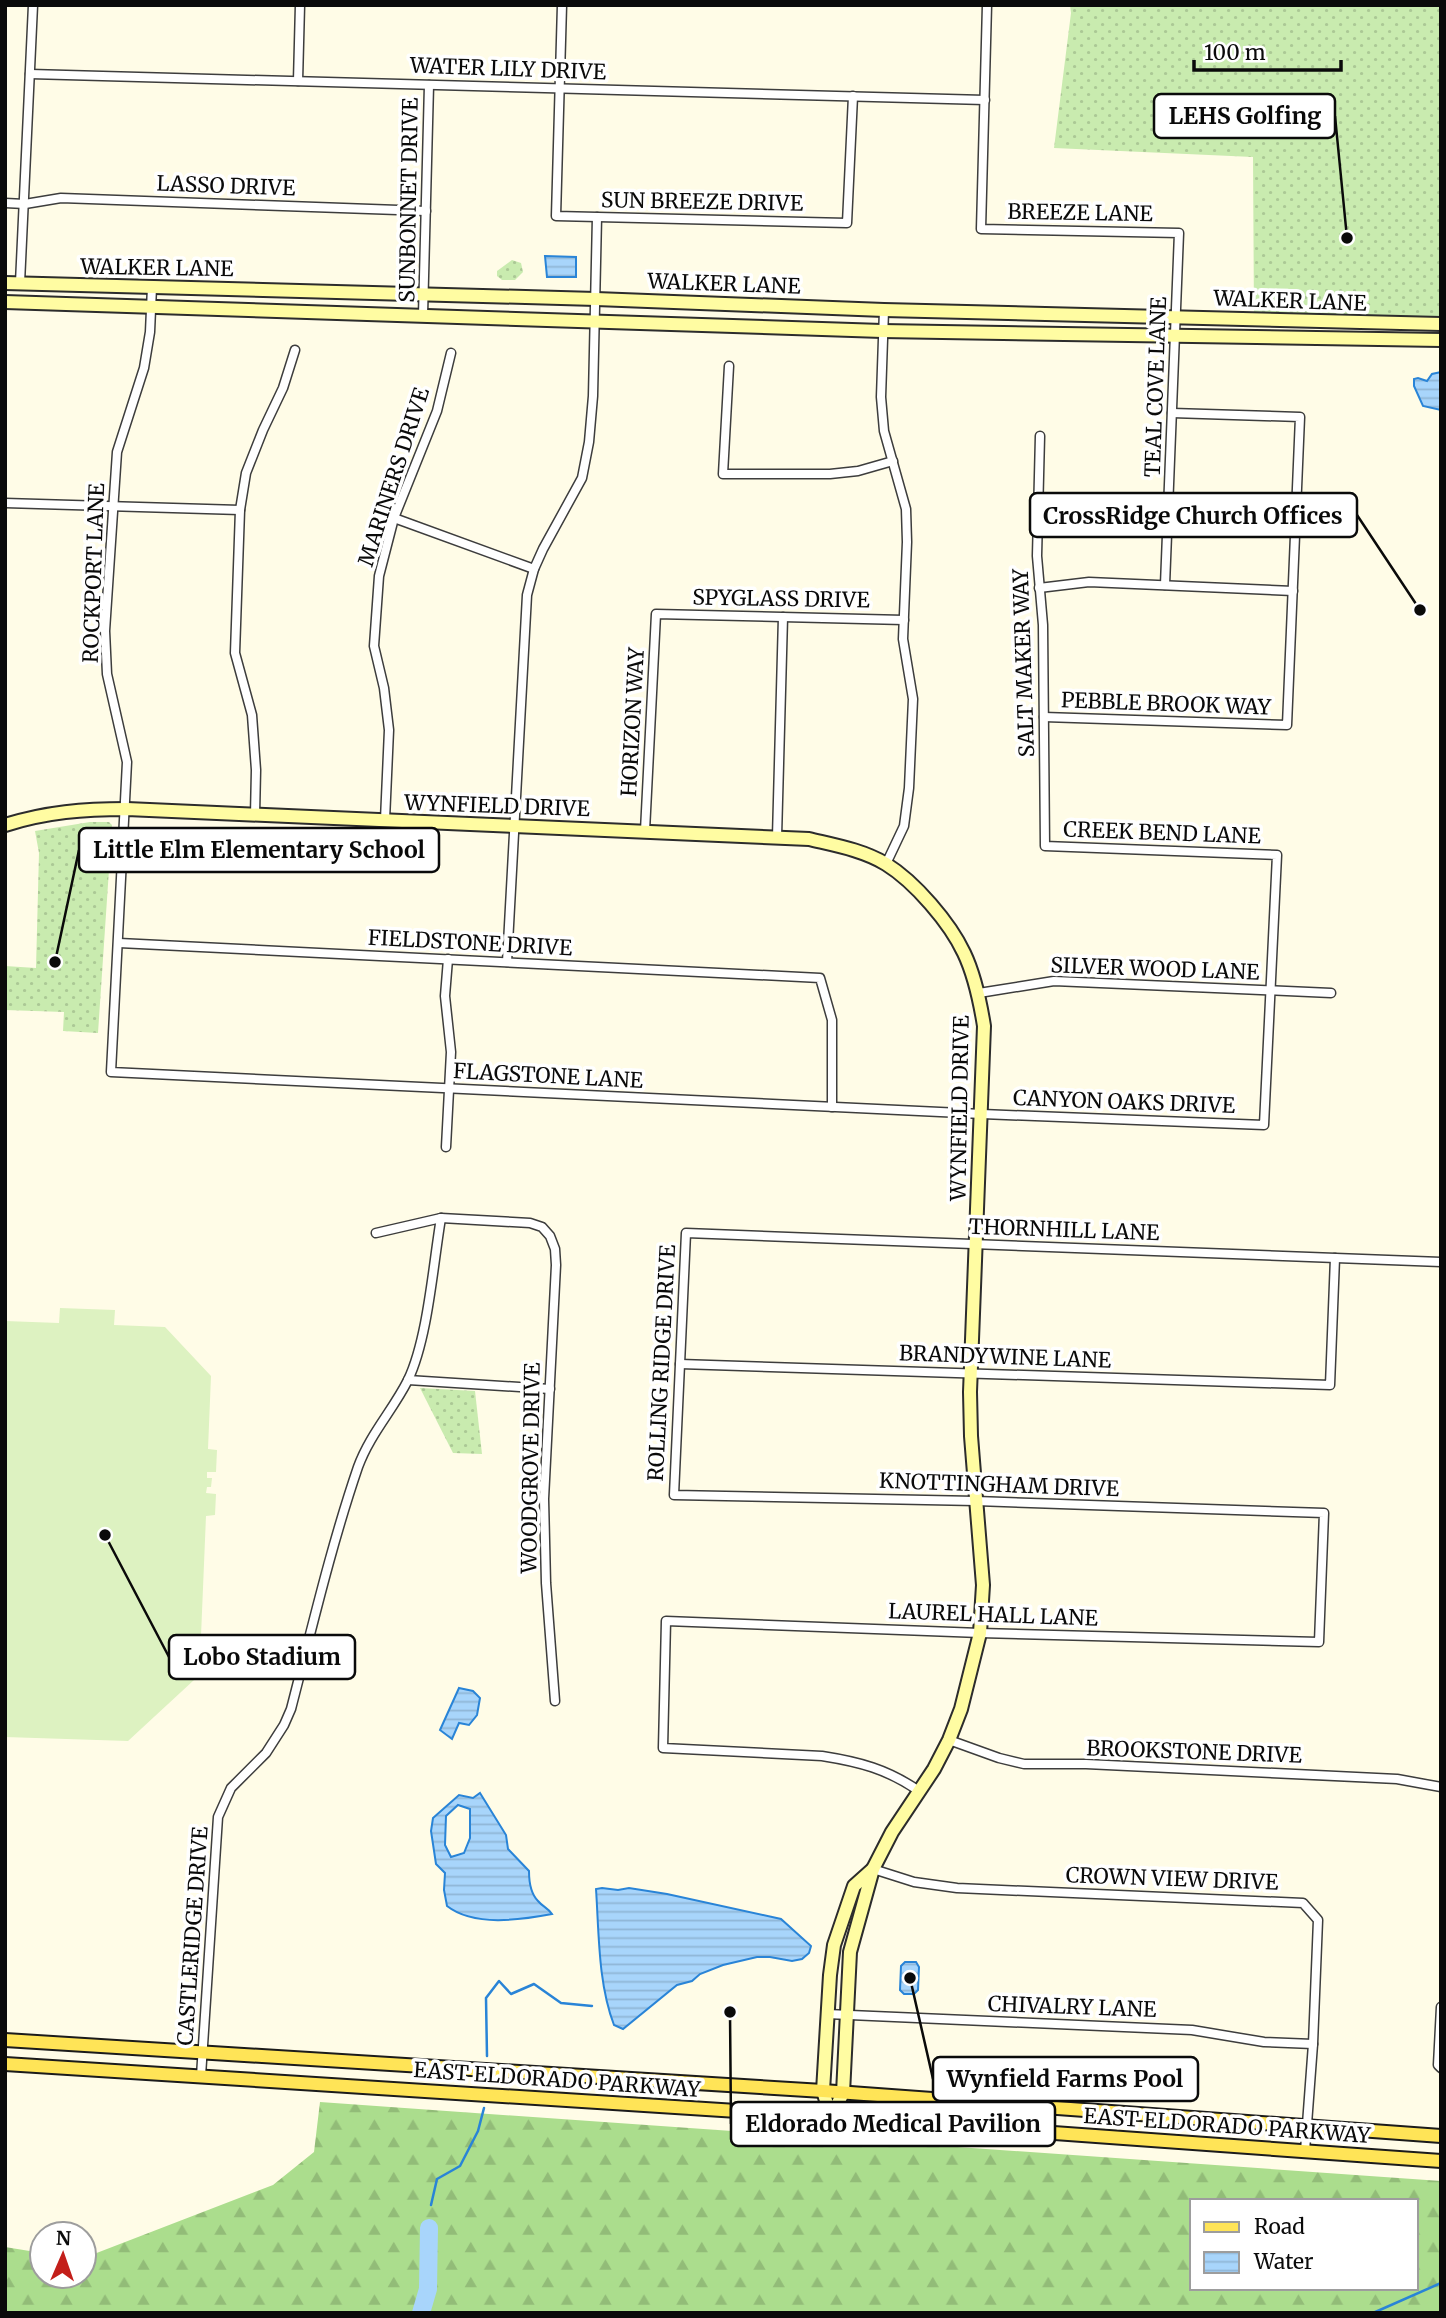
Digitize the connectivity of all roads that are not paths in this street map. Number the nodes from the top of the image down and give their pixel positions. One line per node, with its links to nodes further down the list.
1 (33, 5): 5 (street)
2 (300, 5): 6 (street)
3 (562, 5): 8 (street)
4 (988, 5): 10 (street)
5 (30, 74): 6 (street, WATER LILY DRIVE); 12 (street)
6 (298, 81): 7 (street, WATER LILY DRIVE)
7 (429, 85): 8 (street, WATER LILY DRIVE); 13 (street, SUNBONNET DRIVE)
8 (560, 88): 9 (street, WATER LILY DRIVE); 14 (street, SUN BREEZE DRIVE)
9 (853, 96): 10 (street, WATER LILY DRIVE); 14 (street, SUN BREEZE DRIVE)
10 (985, 100): 15 (street, BREEZE LANE)
11 (5, 203): 12 (street, LASSO DRIVE)
12 (25, 204): 13 (street, LASSO DRIVE); 17 (street)
13 (426, 211): 18 (street, SUNBONNET DRIVE)
14 (597, 217): 21 (street)
15 (1179, 233): 26 (street, TEAL COVE LANE)
16 (5, 283): 17 (street, WALKER LANE)
17 (20, 283): 19 (street, WALKER LANE)
18 (424, 294): 19 (street, WALKER LANE); 21 (street, WALKER LANE); 22 (street, SUNBONNET DRIVE)
19 (152, 296): 20 (street, WALKER LANE); 22 (street, WALKER LANE); 37 (street, ROCKPORT LANE)
20 (5, 302)
21 (595, 310): 22 (street, WALKER LANE); 23 (street, WALKER LANE); 27 (street, WALKER LANE); 40 (street)
22 (424, 312)
23 (883, 313): 26 (street, WALKER LANE); 27 (street)
24 (1384, 324): 25 (street, WALKER LANE); 26 (street, WALKER LANE); 28 (street)
25 (1441, 324)
26 (1176, 326): 27 (street, WALKER LANE); 28 (street, WALKER LANE); 33 (street, TEAL COVE LANE)
27 (882, 331): 35 (street)
28 (1383, 340): 29 (street, WALKER LANE)
29 (1441, 340)
30 (295, 350): 38 (street)
31 (451, 353): 39 (street, MARINERS DRIVE)
32 (729, 366): 35 (street)
33 (1172, 413): 41 (street, TEAL COVE LANE); 43 (street)
34 (1040, 436): 42 (street, SALT MAKER WAY)
35 (893, 461): 46 (street)
36 (5, 503): 37 (street)
37 (113, 507): 38 (street); 48 (street, ROCKPORT LANE)
38 (240, 510): 49 (street)
39 (394, 518): 40 (street); 50 (street, MARINERS DRIVE)
40 (534, 569): 52 (street)
41 (1165, 585): 42 (street); 43 (street)
42 (1039, 588): 47 (street, SALT MAKER WAY)
43 (1293, 591): 47 (street, PEBBLE BROOK WAY)
44 (656, 614): 45 (street, SPYGLASS DRIVE); 53 (street, HORIZON WAY)
45 (783, 617): 46 (street, SPYGLASS DRIVE); 54 (street)
46 (904, 620): 56 (street)
47 (1044, 717): 55 (street, SALT MAKER WAY)
48 (127, 810): 49 (street, WYNFIELD DRIVE); 51 (street, WYNFIELD DRIVE); 57 (street, ROCKPORT LANE)
49 (255, 815): 50 (street, WYNFIELD DRIVE)
50 (385, 820): 52 (street, WYNFIELD DRIVE)
51 (5, 825)
52 (514, 826): 53 (street, WYNFIELD DRIVE); 59 (street)
53 (645, 831): 54 (street, WYNFIELD DRIVE)
54 (777, 837): 56 (street, WYNFIELD DRIVE)
55 (1045, 846): 60 (street, CREEK BEND LANE)
56 (886, 864): 61 (street, WYNFIELD DRIVE)
57 (119, 943): 58 (street, FIELDSTONE DRIVE); 63 (street, ROCKPORT LANE)
58 (448, 959): 59 (street, FIELDSTONE DRIVE); 64 (street)
59 (507, 962): 65 (street, FIELDSTONE DRIVE)
60 (1270, 990): 61 (street, SILVER WOOD LANE); 62 (street, SILVER WOOD LANE); 66 (street, CANYON OAKS DRIVE)
61 (979, 993): 66 (street, WYNFIELD DRIVE)
62 (1331, 993)
63 (111, 1072): 64 (street, FLAGSTONE LANE)
64 (449, 1088): 65 (street, FLAGSTONE LANE); 67 (street)
65 (832, 1107): 66 (street, FLAGSTONE LANE)
66 (982, 1114): 71 (street, WYNFIELD DRIVE)
67 (446, 1147)
68 (441, 1218): 69 (street); 76 (street, CASTLERIDGE DRIVE); 77 (street, WOODGROVE DRIVE)
69 (376, 1233)
70 (686, 1233): 71 (street, THORNHILL LANE); 74 (street, ROLLING RIDGE DRIVE)
71 (976, 1244): 72 (street, THORNHILL LANE); 75 (street, WYNFIELD DRIVE)
72 (1335, 1258): 73 (street, THORNHILL LANE); 75 (street, BRANDYWINE LANE)
73 (1441, 1262)
74 (680, 1364): 75 (street, BRANDYWINE LANE); 78 (street, ROLLING RIDGE DRIVE)
75 (971, 1374): 79 (street, WYNFIELD DRIVE)
76 (408, 1380): 77 (street); 92 (street, CASTLERIDGE DRIVE)
77 (550, 1389): 82 (street, WOODGROVE DRIVE)
78 (674, 1495): 79 (street, KNOTTINGHAM DRIVE)
79 (976, 1501): 80 (street, WYNFIELD DRIVE); 81 (street, KNOTTINGHAM DRIVE)
80 (980, 1633): 81 (street, LAUREL HALL LANE); 83 (street, WYNFIELD DRIVE); 85 (street, LAUREL HALL LANE)
81 (1319, 1642)
82 (555, 1701)
83 (949, 1740): 84 (street, BROOKSTONE DRIVE); 85 (street, WYNFIELD DRIVE)
84 (1441, 1787)
85 (919, 1791): 86 (street, WYNFIELD DRIVE)
86 (873, 1869): 88 (street, WYNFIELD DRIVE); 89 (street, WYNFIELD DRIVE); 91 (street, CROWN VIEW DRIVE)
87 (1441, 2007): 94 (street)
88 (827, 2014): 89 (street, CHIVALRY LANE); 96 (street, WYNFIELD DRIVE)
89 (846, 2016): 91 (street, CHIVALRY LANE); 97 (street, WYNFIELD DRIVE)
90 (5, 2040): 92 (main road, EAST ELDORADO PARKWAY)
91 (1313, 2044): 99 (street, CROWN VIEW DRIVE)
92 (203, 2052): 95 (street, CASTLERIDGE DRIVE); 96 (main road, EAST ELDORADO PARKWAY)
93 (5, 2064): 95 (main road, EAST ELDORADO PARKWAY)
94 (1441, 2068)
95 (201, 2076): 98 (main road, EAST ELDORADO PARKWAY)
96 (823, 2091): 97 (main road, EAST ELDORADO PARKWAY); 98 (street, WYNFIELD DRIVE)
97 (843, 2093): 98 (street, WYNFIELD DRIVE); 99 (main road, EAST ELDORADO PARKWAY)
98 (831, 2117): 101 (main road, EAST ELDORADO PARKWAY)
99 (1307, 2125): 100 (main road, EAST ELDORADO PARKWAY); 101 (street, CROWN VIEW DRIVE)
100 (1441, 2136)
101 (1305, 2151): 102 (main road, EAST ELDORADO PARKWAY)
102 (1441, 2161)

